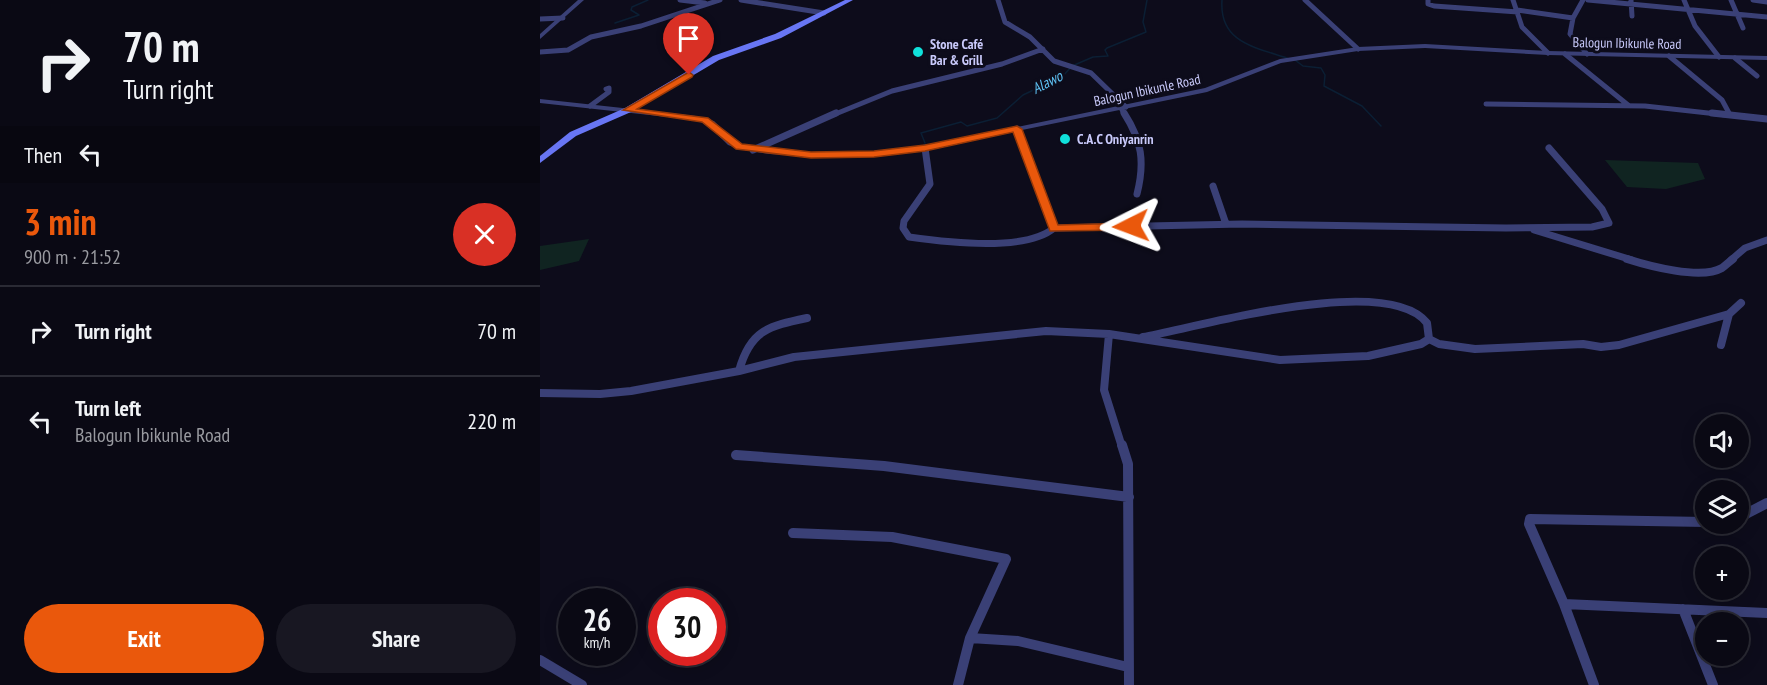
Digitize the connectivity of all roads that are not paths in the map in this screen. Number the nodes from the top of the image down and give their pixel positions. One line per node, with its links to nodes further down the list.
1 (581, 0): 23 (street)
2 (680, 0): 16 (street)
3 (720, 0): 16 (street)
4 (741, 0): 20 (street)
5 (850, 0): 20 (main road)
6 (998, 0): 28 (street)
7 (1305, 0): 29 (street)
8 (1428, 0): 18 (street)
9 (1513, 0): 18 (street)
10 (1586, 0): 14 (street); 24 (street)
11 (1684, 0): 17 (street)
12 (1731, 0): 19 (street)
13 (1753, 0): 15 (street)
14 (1631, 2): 17 (street); 21 (street)
15 (1767, 2)
16 (708, 3): 30 (street)
17 (1687, 8): 19 (street); 35 (street)
18 (1517, 11): 24 (street); 31 (street)
19 (1736, 12): 22 (street); 26 (street)
20 (824, 13): 45 (main road)
21 (1632, 16)
22 (1767, 17)
23 (563, 18): 25 (street); 27 (street)
24 (1573, 18): 33 (street)
25 (540, 19)
26 (1743, 28)
27 (540, 37)
28 (1043, 49): 44 (street); 51 (street)
29 (1358, 49): 31 (street, Balogun Ibikunle Road); 44 (street, Balogun Ibikunle Road)
30 (540, 52)
31 (1548, 53): 32 (street, Balogun Ibikunle Road)
32 (1565, 54): 33 (street, Balogun Ibikunle Road); 43 (street)
33 (1587, 54): 34 (street, Balogun Ibikunle Road)
34 (1669, 56): 35 (street, Balogun Ibikunle Road); 46 (street)
35 (1719, 57): 36 (street, Balogun Ibikunle Road)
36 (1736, 58): 37 (street, Balogun Ibikunle Road); 38 (street)
37 (1767, 58)
38 (1756, 76)
39 (606, 89): 42 (street)
40 (540, 101): 42 (street, Balogun Ibikunle Road)
41 (1486, 104): 43 (street)
42 (590, 106): 45 (street, Balogun Ibikunle Road)
43 (1629, 106): 46 (street)
44 (1124, 107): 48 (street, Balogun Ibikunle Road); 54 (street)
45 (628, 110): 51 (street, Balogun Ibikunle Road); 52 (main road)
46 (1729, 113): 47 (street)
47 (1767, 119)
48 (1017, 129): 49 (street, Balogun Ibikunle Road); 56 (street)
49 (925, 148): 51 (street, Balogun Ibikunle Road); 56 (street)
50 (1549, 148): 57 (street)
51 (753, 150)
52 (540, 160)
53 (1213, 186): 55 (street)
54 (1137, 194)
55 (1226, 225): 56 (street); 57 (street)
56 (1054, 228)
57 (1526, 228): 58 (street)
58 (1767, 240)
59 (1741, 303): 60 (street)
60 (1729, 314): 64 (street); 65 (street)
61 (807, 318): 66 (street)
62 (1109, 334): 63 (street); 66 (street); 69 (street)
63 (1140, 338): 64 (street); 64 (street)
64 (1429, 339)
65 (1721, 345)
66 (739, 371): 67 (street)
67 (540, 393)
68 (736, 455): 69 (street)
69 (1129, 497): 79 (street)
70 (1767, 504): 71 (street)
71 (1749, 513)
72 (1695, 522): 74 (street)
73 (793, 533): 77 (street)
74 (1564, 604): 75 (street); 83 (street)
75 (1683, 609): 76 (street); 84 (street)
76 (1767, 613)
77 (970, 638): 79 (street); 81 (street)
78 (540, 660): 80 (street)
79 (1128, 668): 82 (street)
80 (582, 685)
81 (958, 685)
82 (1129, 685)
83 (1594, 685)
84 (1713, 685)

